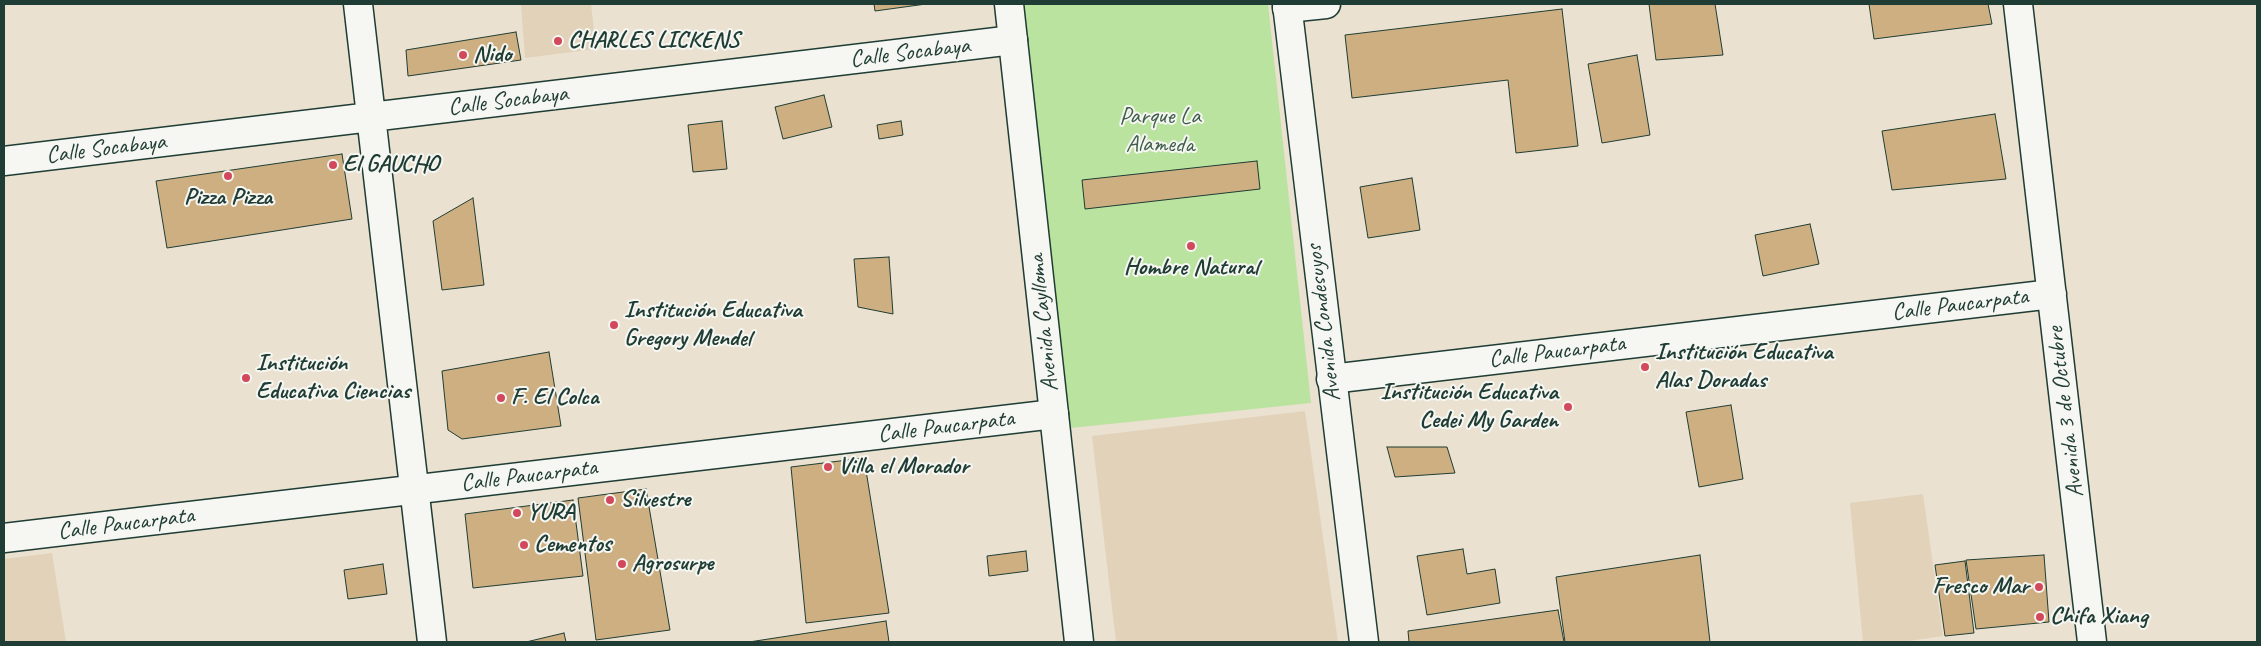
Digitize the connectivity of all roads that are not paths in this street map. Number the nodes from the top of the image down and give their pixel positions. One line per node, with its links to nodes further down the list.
1 (358, 4): 7 (street)
2 (1009, 4): 6 (street, Avenida Caylloma)
3 (1326, 4): 5 (street)
4 (2018, 4): 9 (street, Avenida 3 de Octubre)
5 (1287, 6): 10 (street, Avenida Condesuyos)
6 (1013, 40): 7 (street, Calle Socabaya); 11 (street, Avenida Caylloma)
7 (371, 117): 8 (street, Calle Socabaya); 12 (street)
8 (4, 161)
9 (2052, 294): 10 (street, Calle Paucarpata); 17 (street, Avenida 3 de Octubre)
10 (1331, 379): 16 (street, Avenida Condesuyos)
11 (1054, 414): 12 (street, Calle Paucarpata); 15 (street, Avenida Caylloma)
12 (414, 490): 13 (street, Calle Paucarpata); 14 (street)
13 (4, 538)
14 (432, 642)
15 (1079, 642)
16 (1364, 642)
17 (2092, 642)

